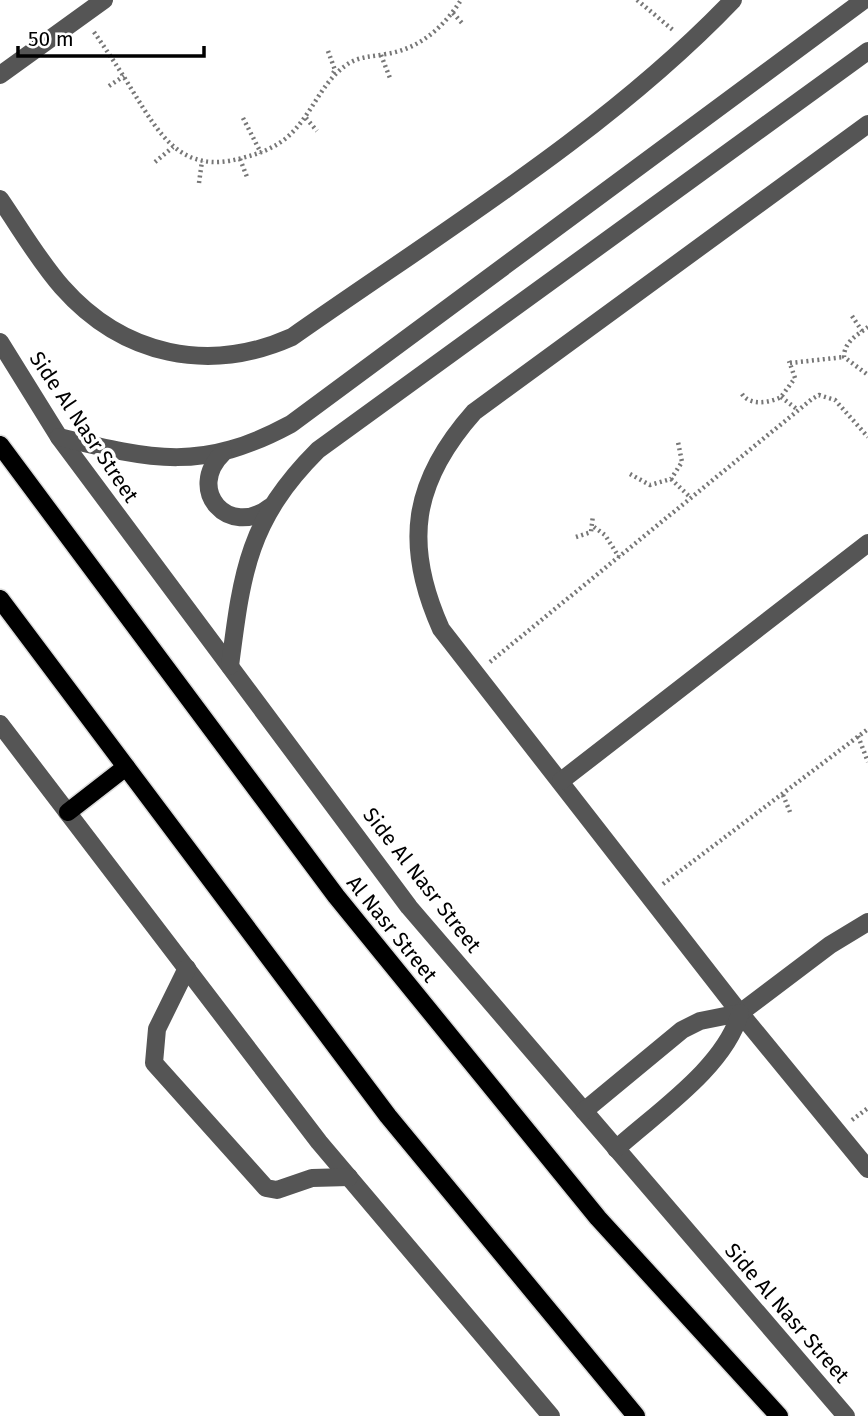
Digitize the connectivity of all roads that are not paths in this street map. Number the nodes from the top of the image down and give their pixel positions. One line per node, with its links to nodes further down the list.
1 (104, 0): 5 (street)
2 (733, 0): 7 (street)
3 (864, 0): 11 (street)
4 (868, 51): 12 (street)
5 (0, 75)
6 (868, 124): 18 (street)
7 (0, 199)
8 (0, 342): 9 (street, Side Al Nasr Street)
9 (60, 437): 11 (street); 15 (street, Side Al Nasr Street)
10 (0, 445): 29 (main road, Al Nasr Street)
11 (223, 453): 12 (street)
12 (270, 507): 15 (street)
13 (868, 543): 18 (street)
14 (0, 599): 17 (main road)
15 (230, 666): 23 (street, Side Al Nasr Street)
16 (0, 724): 19 (street)
17 (126, 767): 19 (main road); 28 (main road)
18 (561, 781): 22 (street)
19 (68, 812): 21 (street)
20 (868, 922): 22 (street)
21 (187, 968): 26 (street); 26 (street)
22 (740, 1013): 23 (street); 24 (street); 25 (street)
23 (584, 1111): 24 (street, Side Al Nasr Street)
24 (616, 1149): 30 (street, Side Al Nasr Street)
25 (868, 1169)
26 (349, 1177): 27 (street)
27 (551, 1416)
28 (636, 1416)
29 (779, 1416)
30 (846, 1416)

